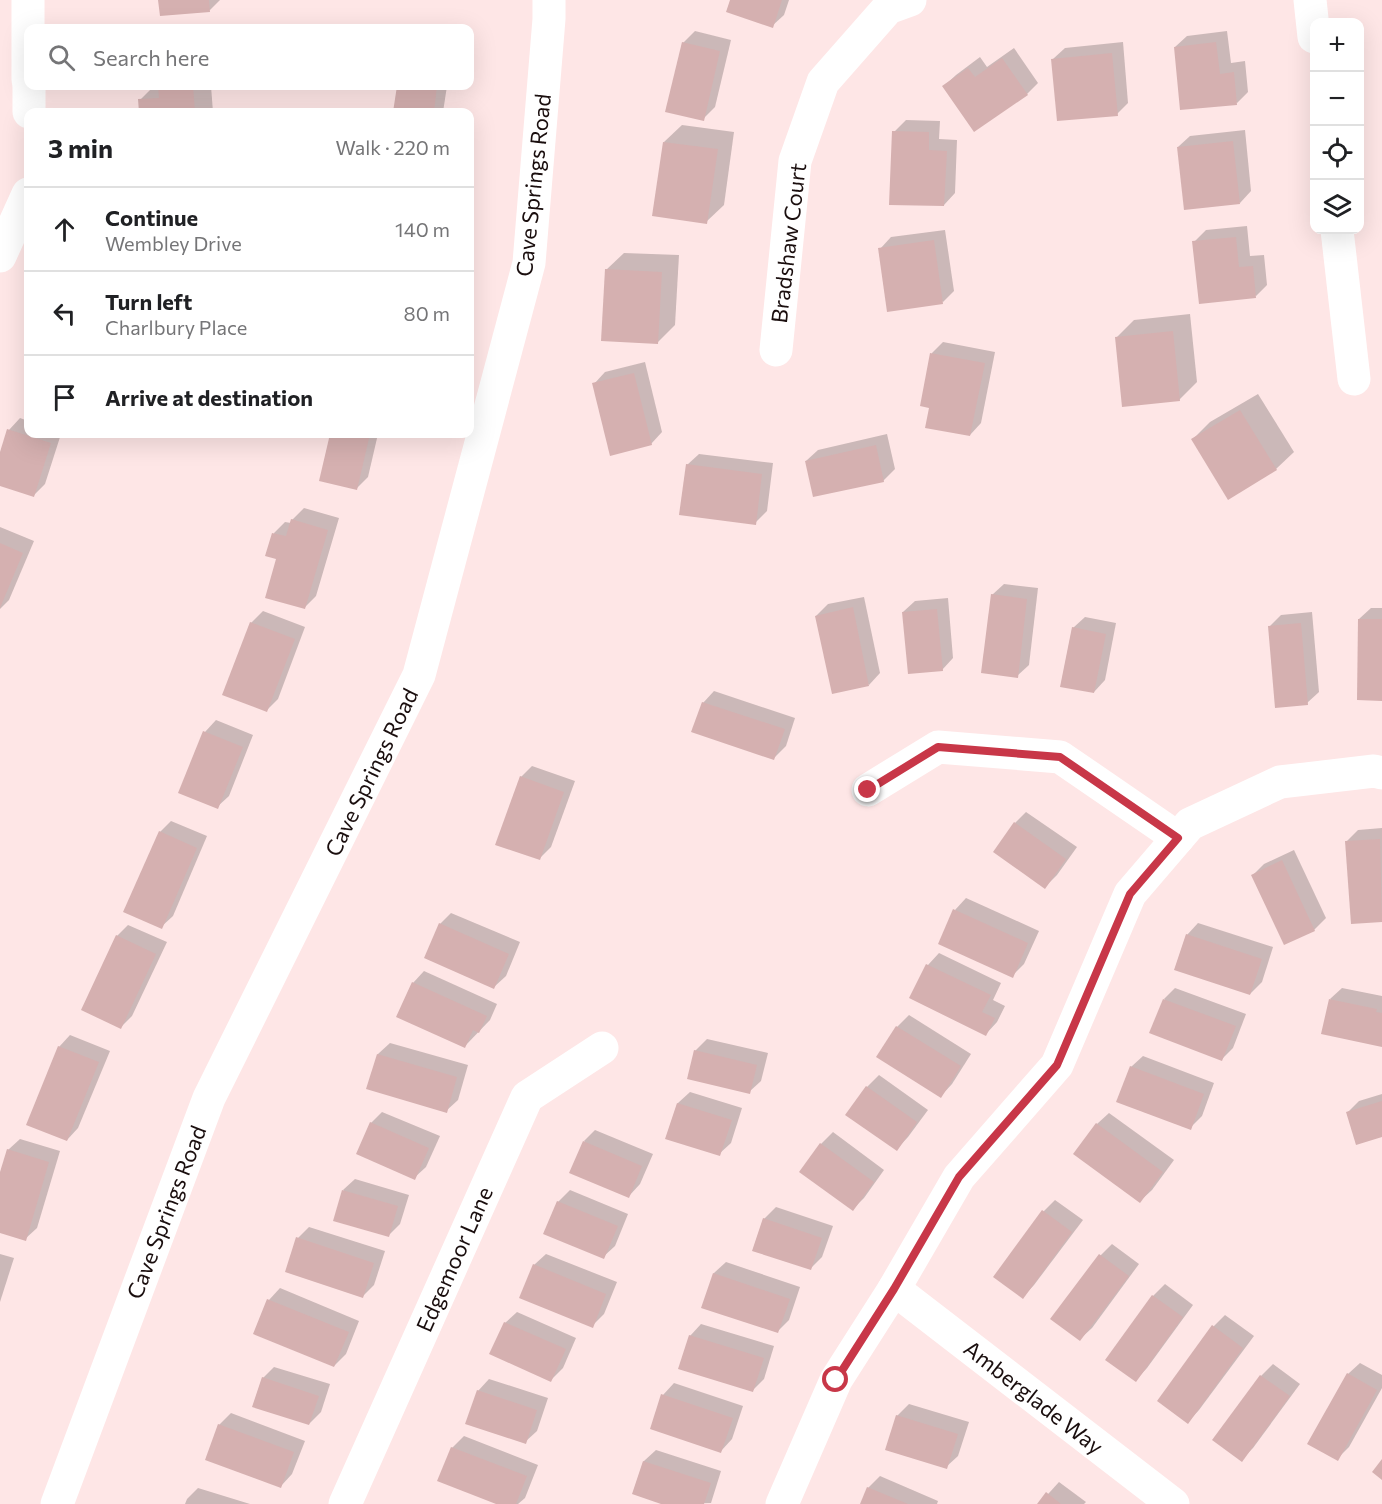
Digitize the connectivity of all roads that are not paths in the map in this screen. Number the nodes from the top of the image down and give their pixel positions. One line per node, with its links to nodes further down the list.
1 (28, 0): 6 (street)
2 (549, 0): 19 (street, Cave Springs Road)
3 (910, 0): 12 (street, Bradshaw Court)
4 (1310, 0): 5 (street)
5 (1312, 18)
6 (28, 24)
7 (28, 90): 8 (street)
8 (29, 108)
9 (24, 203): 11 (street)
10 (1337, 234): 13 (street)
11 (0, 256)
12 (776, 350)
13 (1354, 379)
14 (1382, 773): 16 (street)
15 (868, 790): 16 (street)
16 (1178, 838): 18 (street)
17 (602, 1048): 20 (street, Edgemoor Lane)
18 (894, 1289): 21 (street); 22 (street, Amberglade Way)
19 (57, 1504)
20 (345, 1504)
21 (782, 1504)
22 (1173, 1504)

